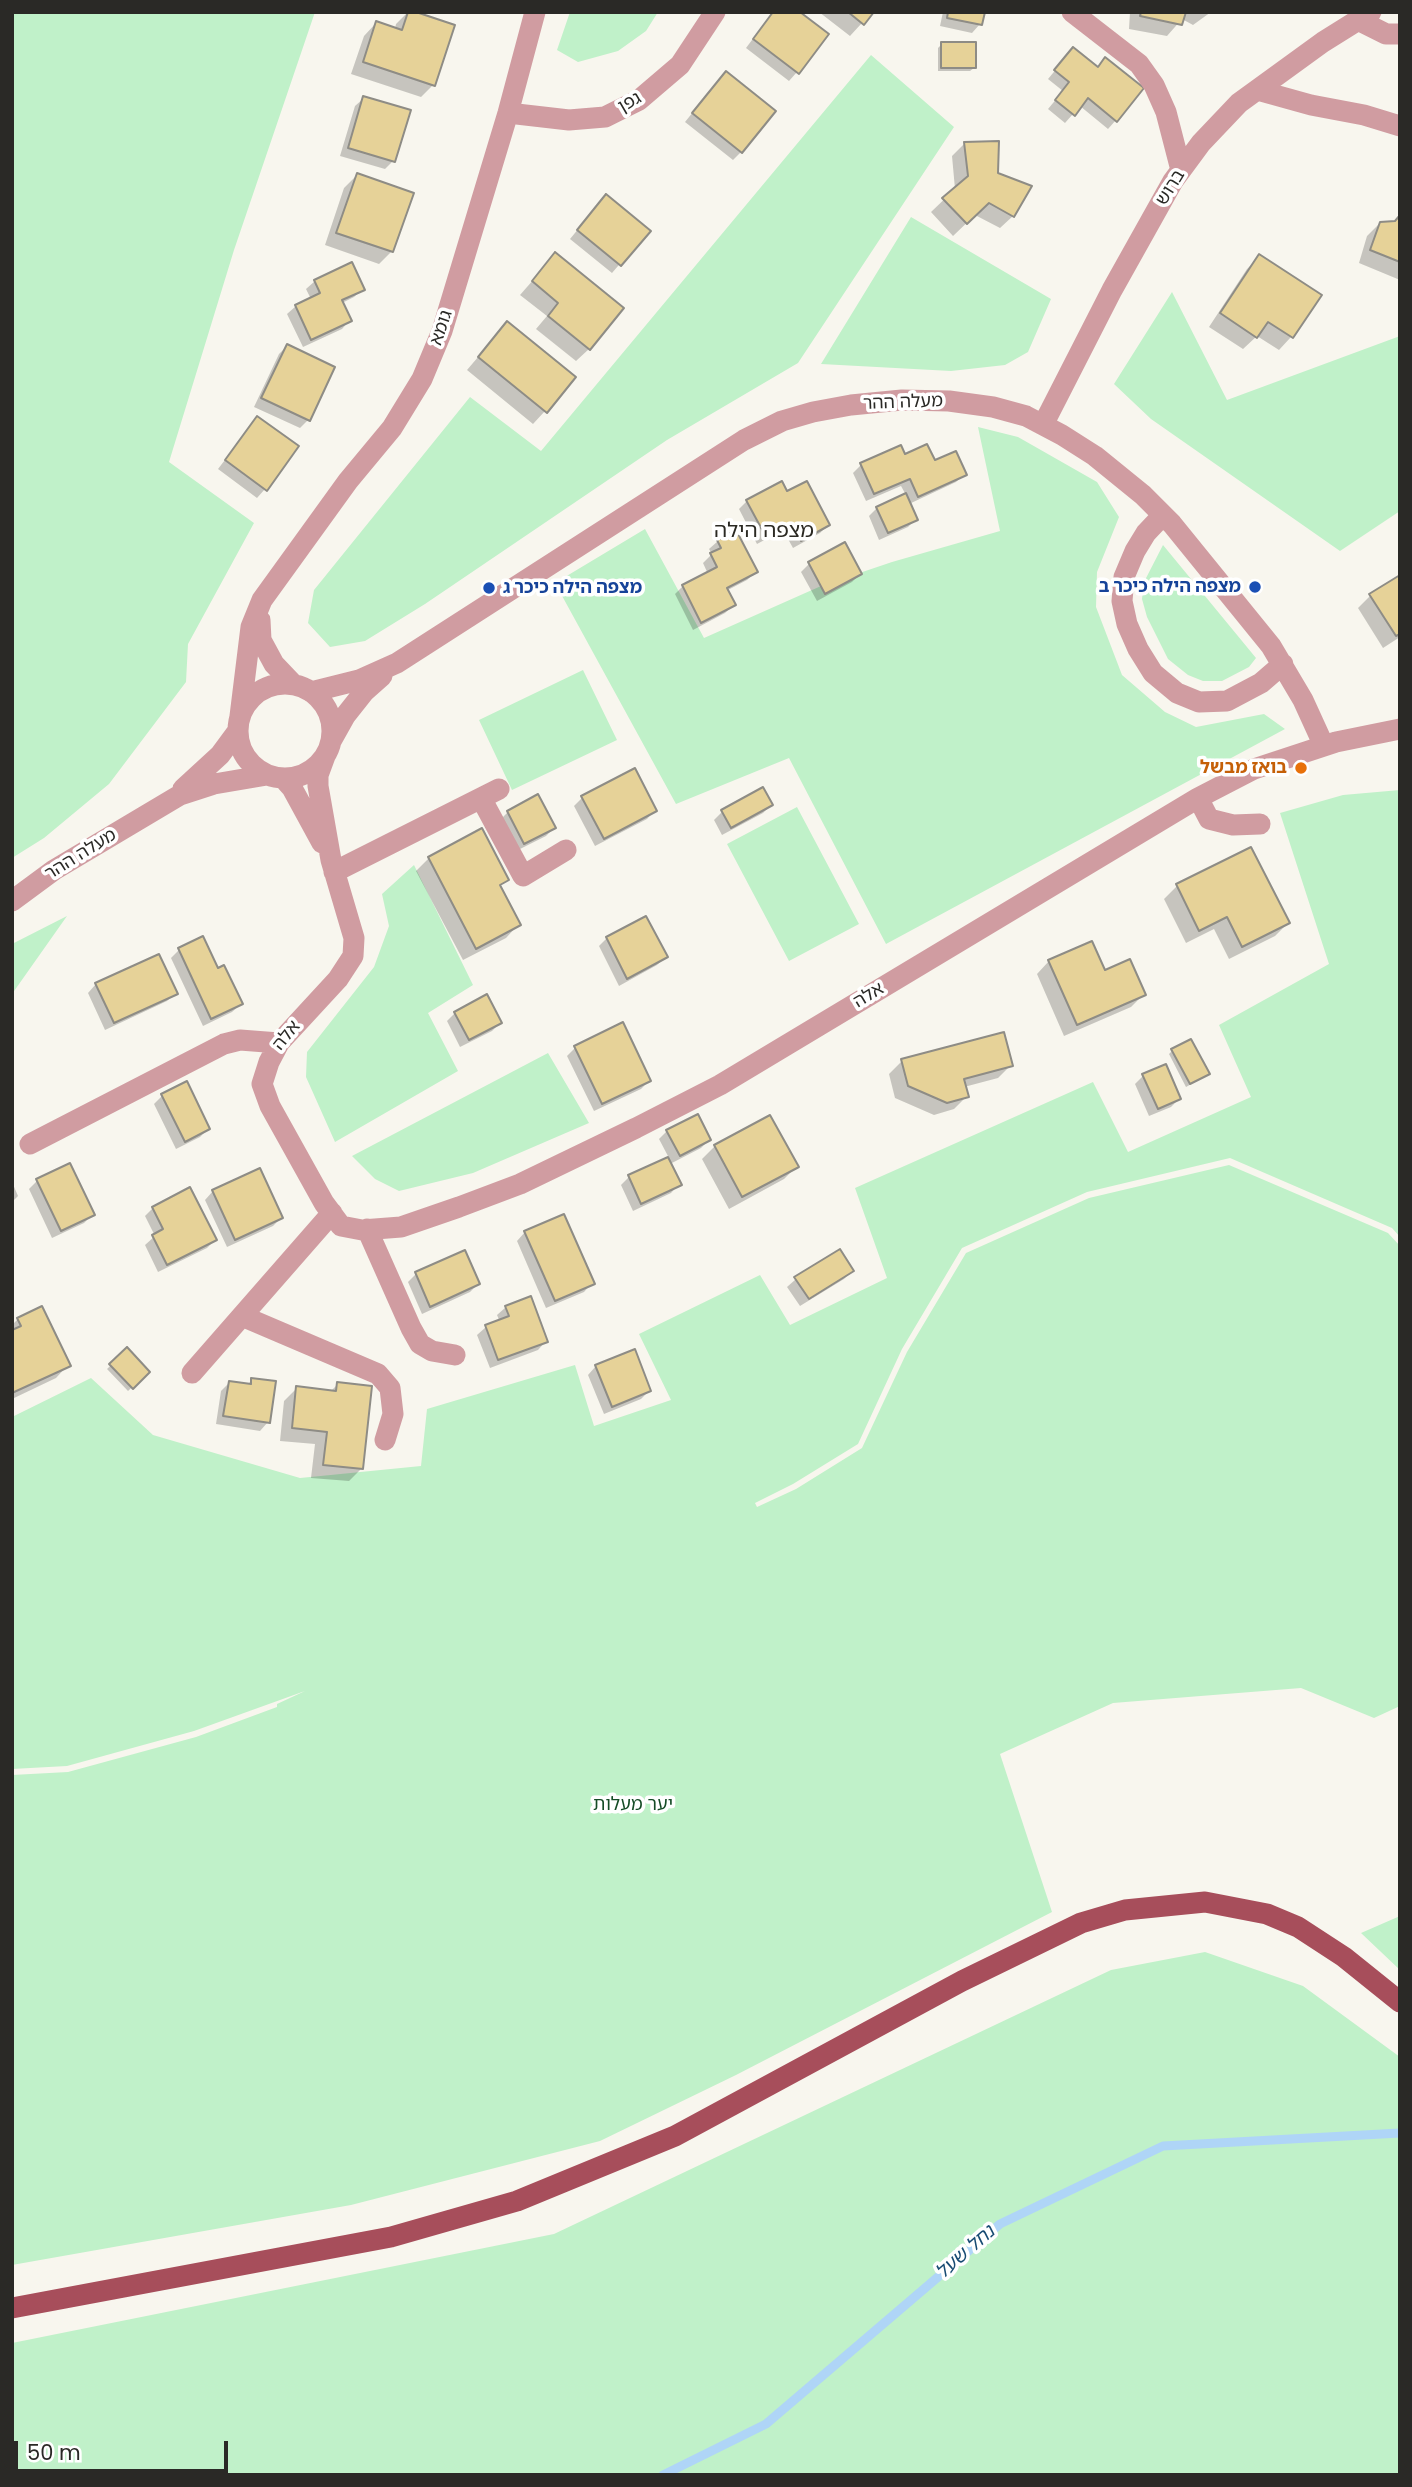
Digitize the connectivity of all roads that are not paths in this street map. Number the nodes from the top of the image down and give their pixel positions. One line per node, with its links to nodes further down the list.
1 (535, 12): 7 (street, גומא)
2 (715, 12): 7 (street, גפן)
3 (1072, 12): 9 (street)
4 (1365, 16): 5 (street); 6 (street, ברוש)
5 (1400, 34)
6 (1257, 90): 8 (street); 9 (street, ברוש)
7 (508, 113): 12 (street, גומא)
8 (1400, 126)
9 (1181, 170): 10 (street, ברוש)
10 (1042, 425): 11 (street, מעלה ההר); 13 (street, מעלה ההר)
11 (1163, 515): 14 (street, מעלה ההר); 14 (street)
12 (262, 600): 15 (street); 16 (street, גומא)
13 (397, 663): 15 (street, מעלה ההר); 19 (street, מעלה ההר)
14 (1283, 664): 18 (street, מעלה ההר)
15 (302, 688): 16 (street); 19 (street)
16 (238, 724): 20 (street); 22 (street, מעלה ההר)
17 (1400, 729): 18 (street, אלה)
18 (1324, 746): 21 (street, אלה)
19 (328, 748): 20 (street); 25 (street, אלה)
20 (275, 776): 22 (street, מעלה ההר); 25 (street, אלה)
21 (1198, 798): 23 (street); 30 (street, אלה)
22 (152, 811): 26 (street, מעלה ההר)
23 (1260, 824)
24 (565, 850): 25 (street)
25 (333, 866): 27 (street, אלה)
26 (12, 901)
27 (279, 1042): 28 (street); 29 (street, אלה)
28 (30, 1144)
29 (332, 1213): 30 (street, אלה); 31 (street)
30 (367, 1229): 32 (street)
31 (242, 1316): 33 (street); 34 (street)
32 (455, 1355)
33 (192, 1373)
34 (385, 1440)
35 (1400, 2002): 36 (main road)
36 (12, 2308)

